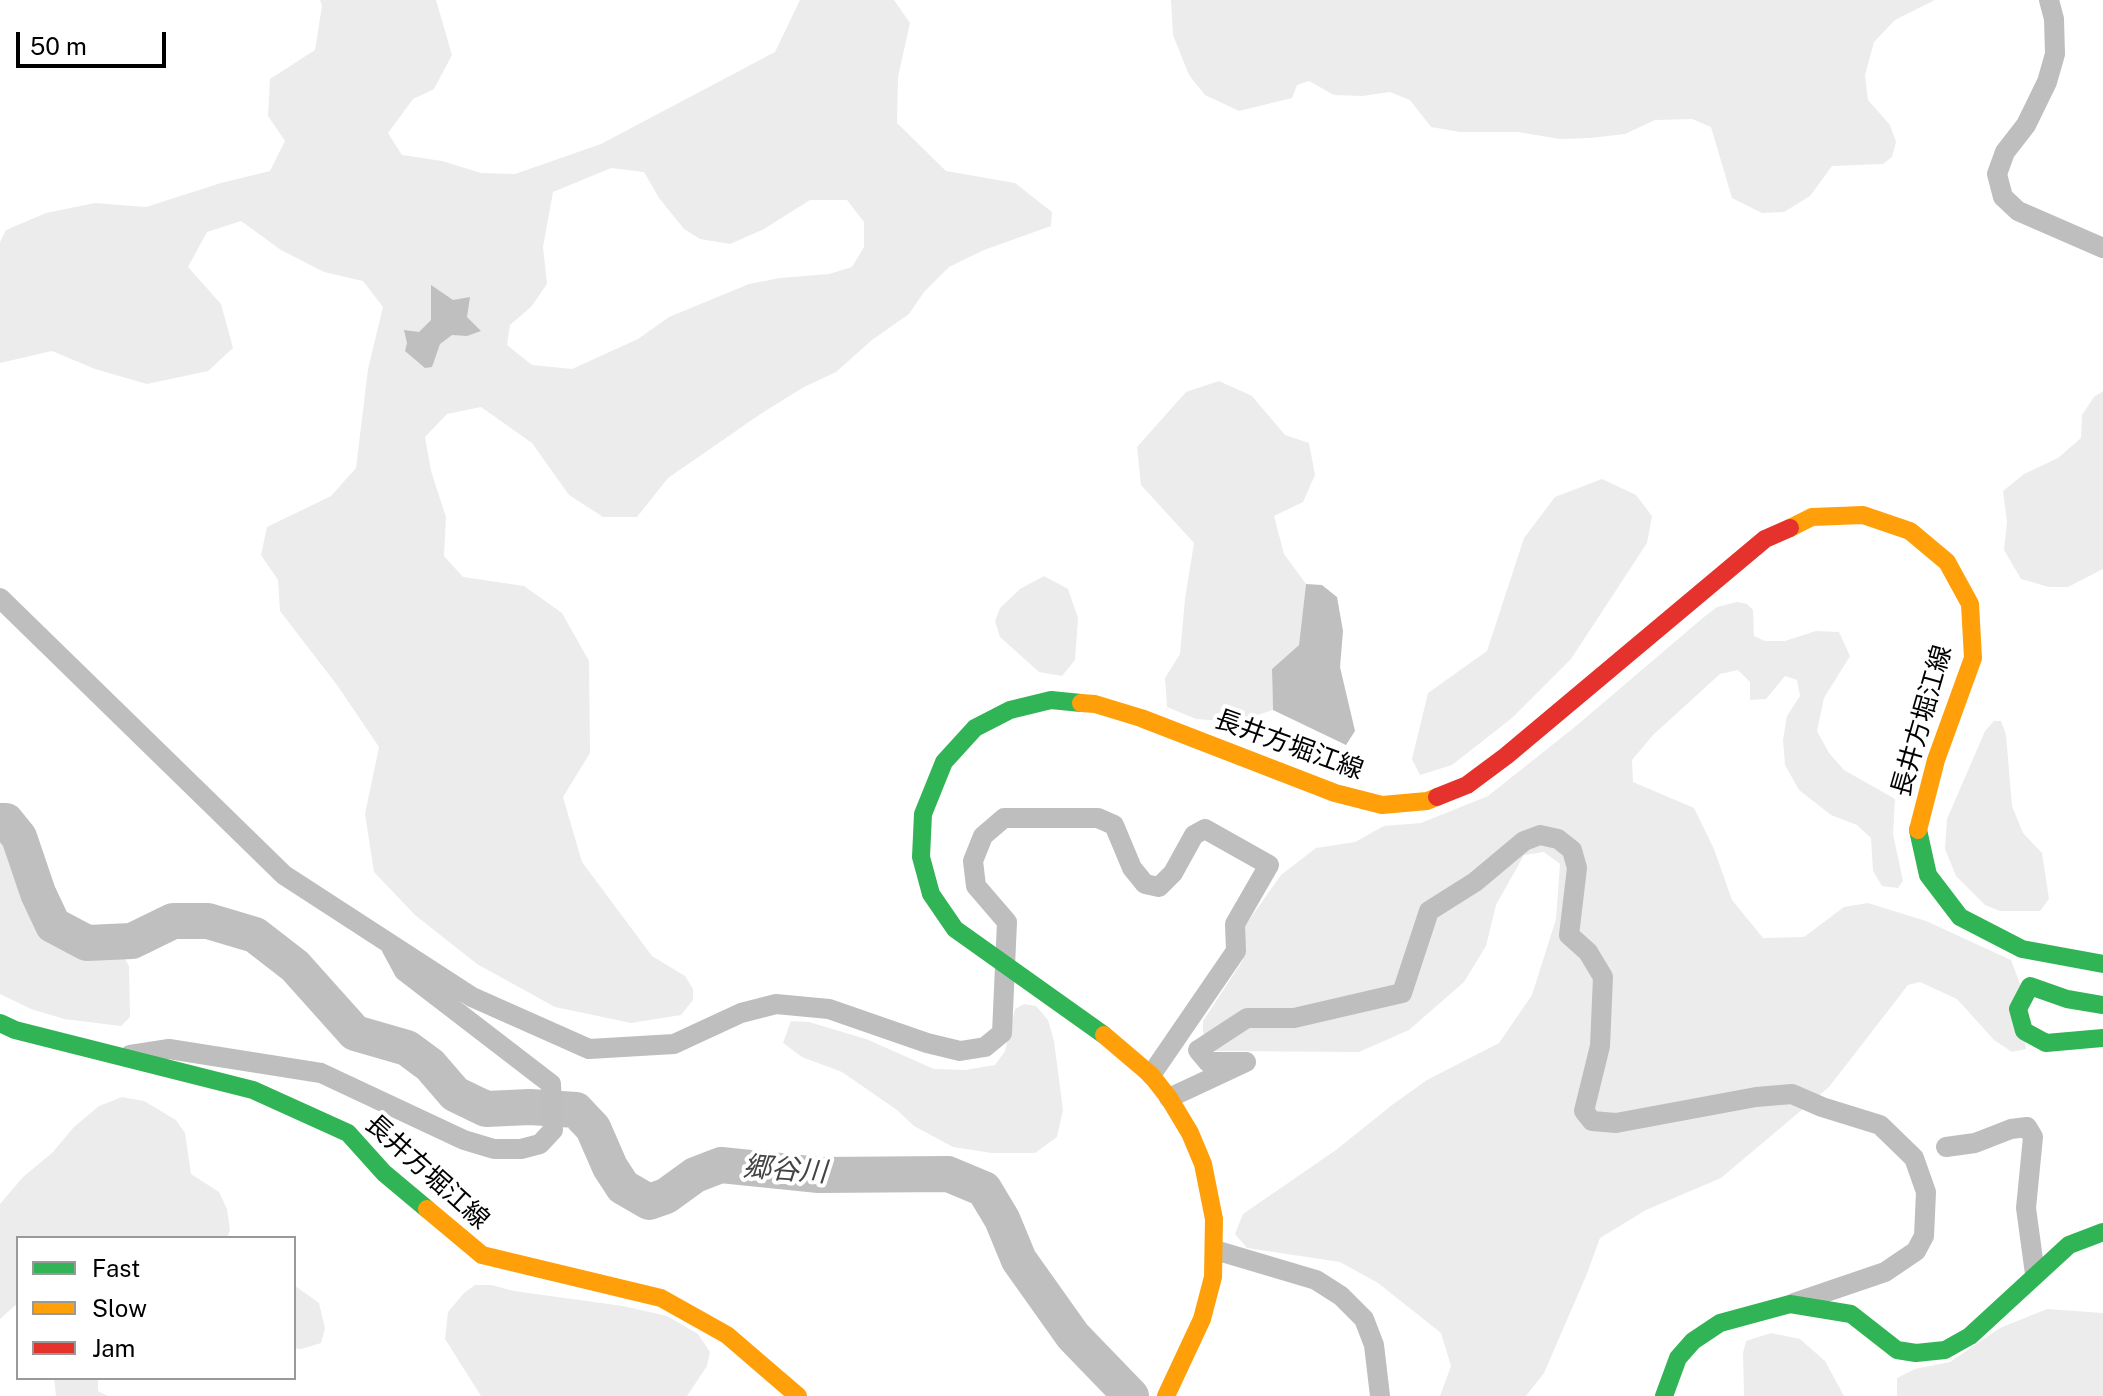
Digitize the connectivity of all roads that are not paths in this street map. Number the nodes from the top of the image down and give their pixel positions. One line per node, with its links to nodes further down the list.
1 (2049, 0): 2 (street)
2 (2103, 248)
3 (0, 598): 4 (street)
4 (389, 944): 7 (street); 12 (street)
5 (2022, 949): 6 (main road, 長井方堀江線); 7 (main road, 長井方堀江線); 8 (main road)
6 (2103, 964)
7 (1005, 967): 13 (main road, 長井方堀江線); 13 (street)
8 (2030, 986): 9 (main road); 11 (main road)
9 (2103, 1005)
10 (0, 1023): 12 (main road, 長井方堀江線)
11 (2103, 1038)
12 (122, 1056): 20 (main road, 長井方堀江線)
13 (1151, 1075): 14 (main road, 長井方堀江線)
14 (1169, 1098): 17 (main road, 長井方堀江線); 19 (street)
15 (1946, 1147): 18 (street)
16 (2103, 1232): 18 (main road)
17 (1215, 1250): 21 (main road, 長井方堀江線); 22 (street)
18 (2035, 1274): 19 (main road)
19 (1790, 1304): 23 (main road)
20 (798, 1396)
21 (1166, 1396)
22 (1380, 1396)
23 (1664, 1396)

